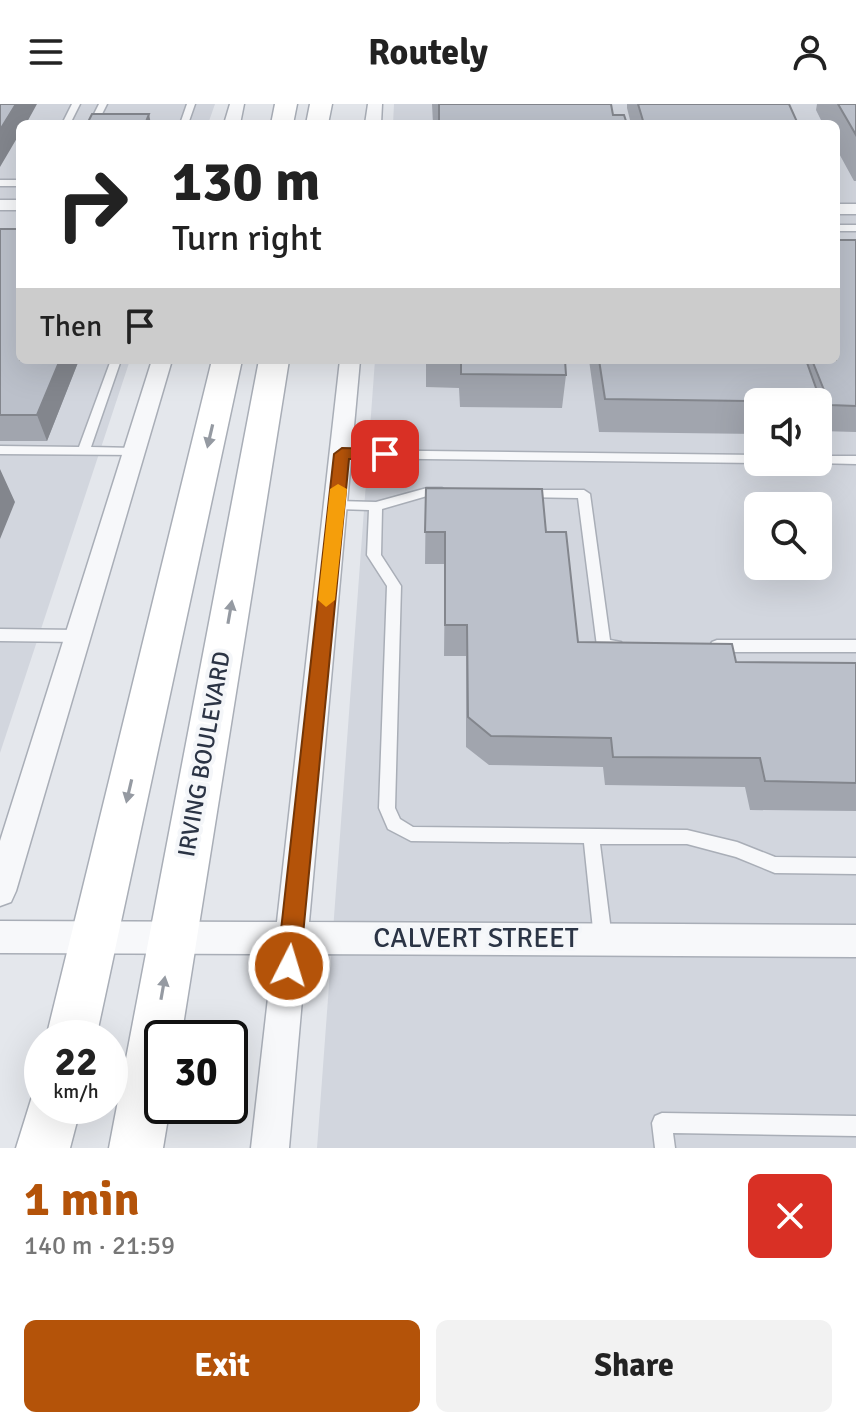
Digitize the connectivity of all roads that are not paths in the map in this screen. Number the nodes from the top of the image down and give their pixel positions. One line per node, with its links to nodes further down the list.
1 (115, 364): 7 (lane)
2 (161, 364): 8 (street)
3 (226, 364): 28 (main road, one-way to 28)
4 (273, 364): 26 (main road, IRVING BOULEVARD, one-way to 4)
5 (350, 364): 9 (street)
6 (0, 450): 7 (lane)
7 (84, 451): 8 (lane)
8 (135, 452): 18 (street)
9 (342, 454): 10 (lane); 15 (street)
10 (744, 459)
11 (832, 460): 12 (lane)
12 (856, 460)
13 (457, 493): 16 (lane)
14 (517, 494): 19 (lane)
15 (337, 505): 16 (lane); 27 (street)
16 (376, 506): 22 (lane)
17 (0, 635): 18 (lane)
18 (78, 636): 24 (street)
19 (635, 646)
20 (697, 646): 21 (lane)
21 (856, 646)
22 (591, 836): 23 (lane); 29 (lane)
23 (856, 866)
24 (0, 891)
25 (0, 937): 28 (street, CALVERT STREET)
26 (172, 937): 27 (street, CALVERT STREET); 28 (street, CALVERT STREET); 35 (main road, IRVING BOULEVARD, one-way to 26)
27 (292, 937): 29 (street, CALVERT STREET); 36 (street)
28 (95, 938): 31 (main road)
29 (603, 939): 30 (street, CALVERT STREET)
30 (856, 941)
31 (75, 1020)
32 (49, 1124): 34 (main road)
33 (856, 1126): 37 (lane)
34 (43, 1148)
35 (136, 1148)
36 (270, 1148)
37 (665, 1148)

